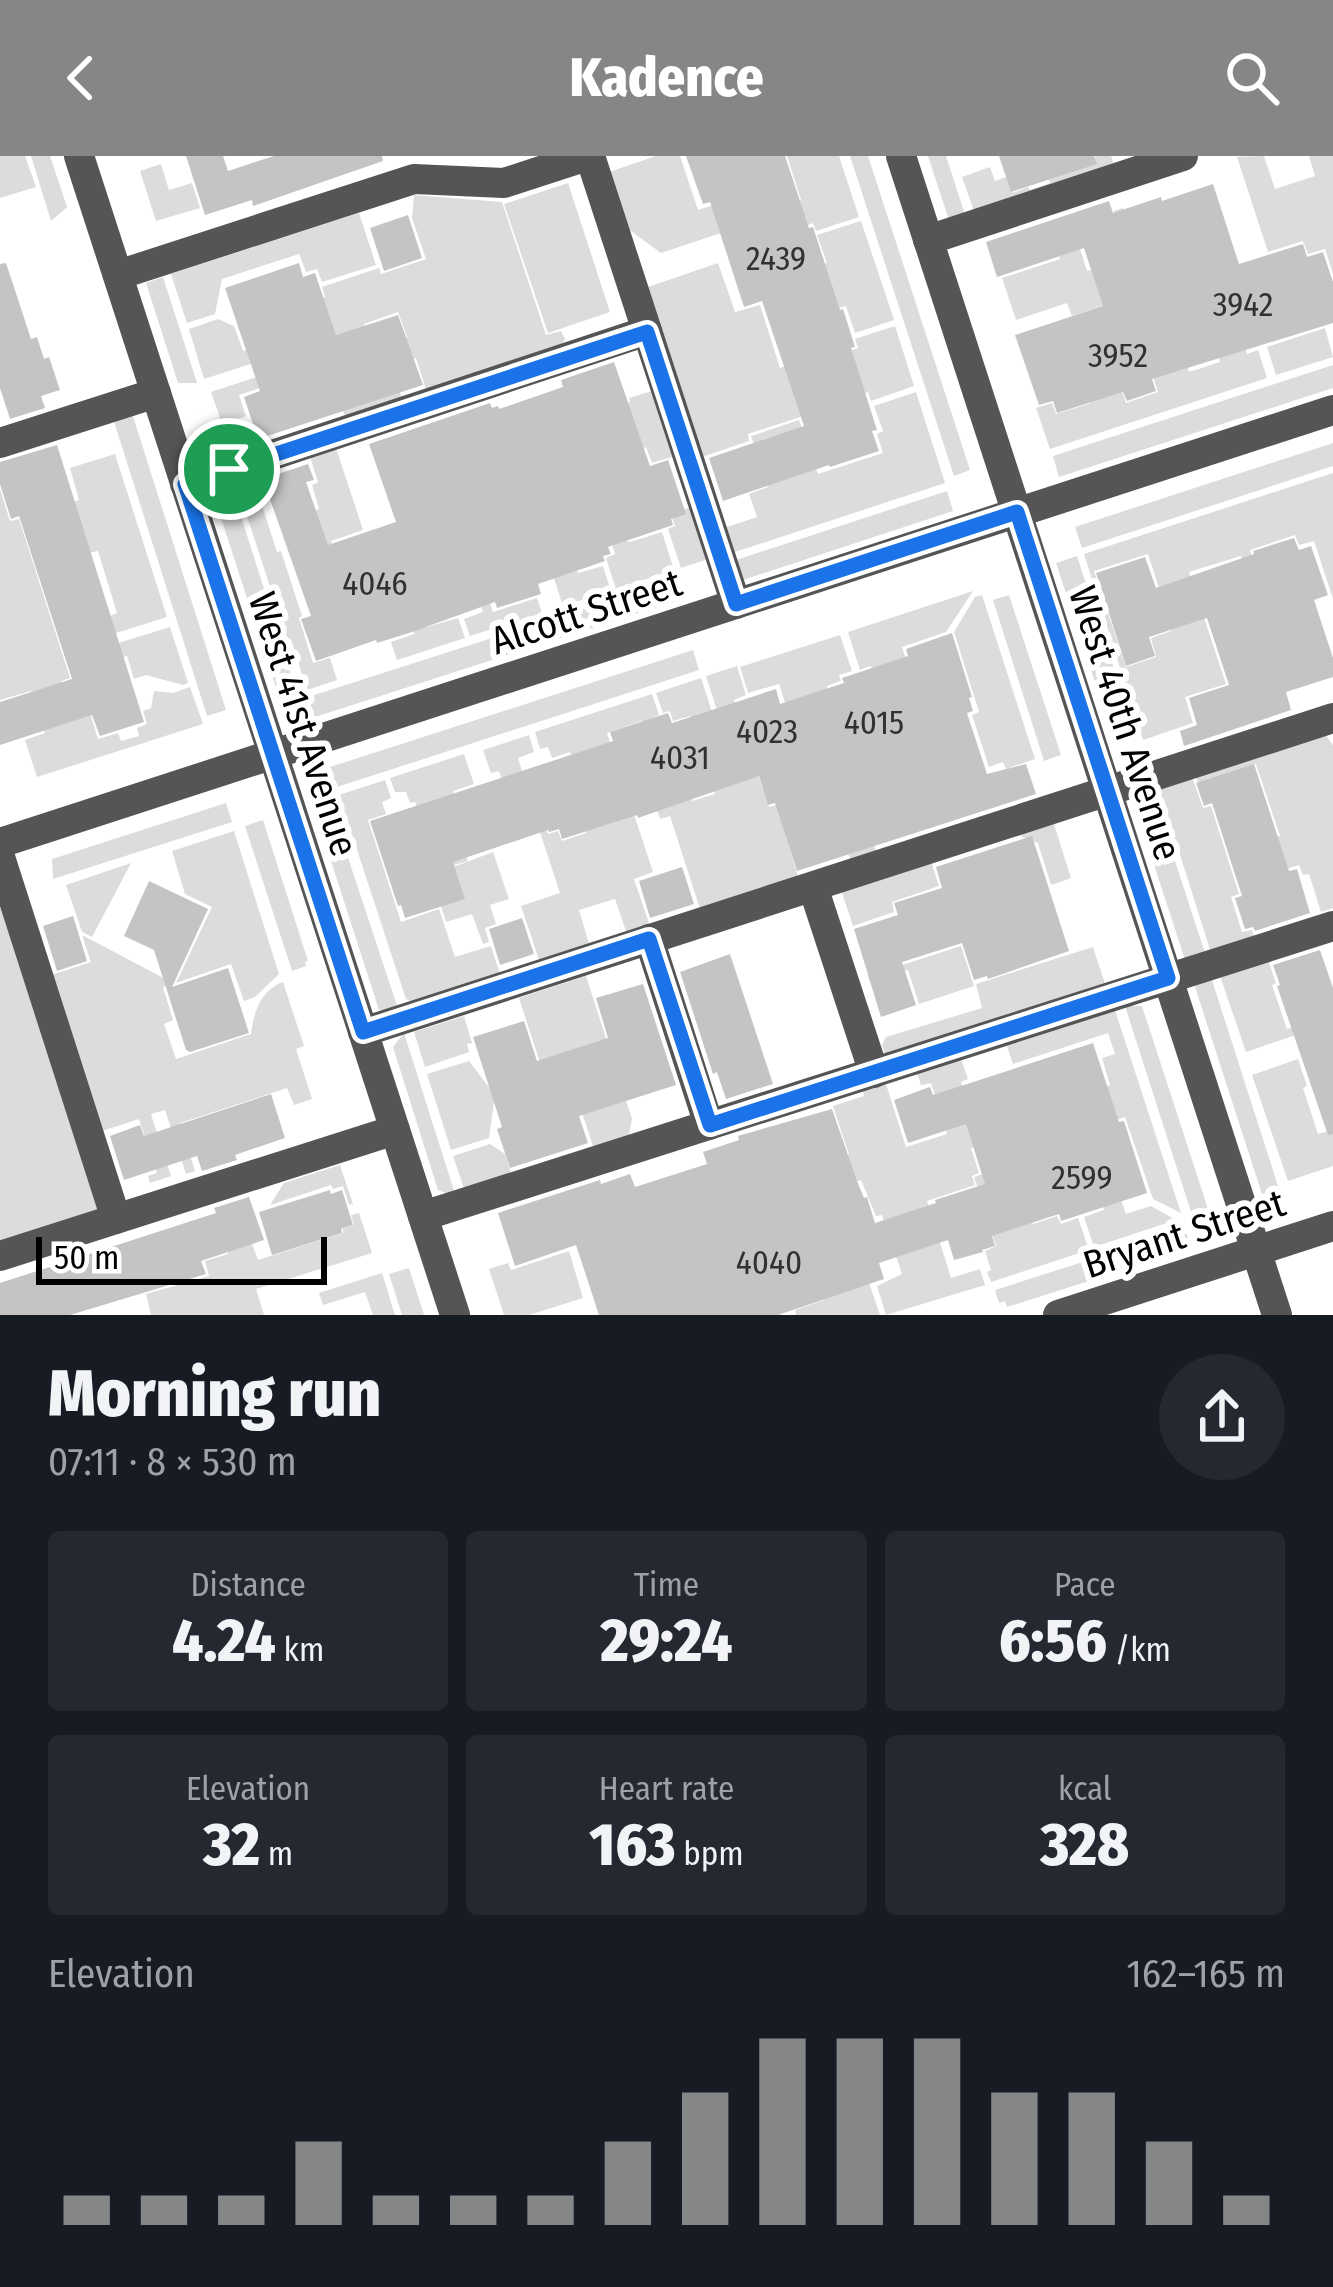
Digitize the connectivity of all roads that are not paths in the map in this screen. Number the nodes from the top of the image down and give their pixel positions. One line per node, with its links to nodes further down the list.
1 (79, 156): 6 (street, West 41st Avenue)
2 (588, 156): 6 (street); 7 (street)
3 (901, 156): 5 (street, West 40th Avenue)
4 (1183, 156): 5 (street)
5 (928, 240): 12 (street, West 40th Avenue)
6 (118, 275): 8 (street, West 41st Avenue)
7 (647, 332): 11 (street); 13 (street)
8 (155, 393): 10 (street); 11 (street, West 41st Avenue)
9 (1333, 410): 12 (street, Alcott Street)
10 (0, 443)
11 (185, 484): 15 (street, West 41st Avenue)
12 (1017, 512): 13 (street, Alcott Street); 16 (street, West 40th Avenue)
13 (736, 604): 15 (street, Alcott Street)
14 (1333, 718): 16 (street)
15 (273, 754): 17 (street, Alcott Street); 23 (street, West 41st Avenue)
16 (1107, 791): 19 (street); 22 (street, West 40th Avenue)
17 (0, 843)
18 (0, 857): 28 (street)
19 (813, 886): 21 (street); 24 (street)
20 (1333, 926): 22 (street)
21 (649, 939): 23 (street); 25 (street)
22 (1168, 978): 24 (street); 30 (street, West 40th Avenue)
23 (363, 1032): 26 (street, West 41st Avenue)
24 (874, 1072): 25 (street)
25 (710, 1125): 27 (street)
26 (395, 1130): 27 (street, West 41st Avenue); 28 (street)
27 (423, 1216): 32 (street, West 41st Avenue)
28 (116, 1219): 31 (street)
29 (1333, 1226): 30 (street, Bryant Street)
30 (1257, 1251): 33 (street, Bryant Street); 34 (street, West 40th Avenue)
31 (0, 1256)
32 (455, 1315)
33 (1058, 1315)
34 (1277, 1315)

